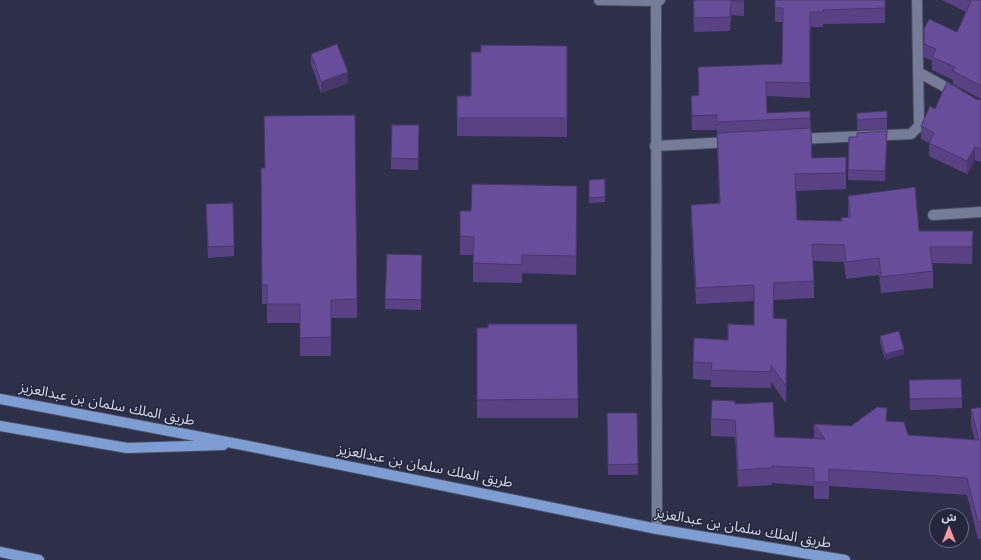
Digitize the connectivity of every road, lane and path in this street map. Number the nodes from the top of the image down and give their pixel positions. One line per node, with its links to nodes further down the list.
1 (599, 0): 2 (street)
2 (657, 0): 8 (street)
3 (917, 0): 4 (street)
4 (918, 72): 5 (street); 6 (street)
5 (962, 96)
6 (787, 140)
7 (740, 142): 8 (street)
8 (655, 146): 14 (street)
9 (981, 212): 10 (street)
10 (933, 215)
11 (0, 399): 13 (main road, طريق الملك سلمان بن عبدالعزيز)
12 (0, 426): 13 (main road)
13 (243, 445): 14 (main road, طريق الملك سلمان بن عبدالعزيز)
14 (657, 529): 17 (main road, طريق الملك سلمان بن عبدالعزيز)
15 (0, 552): 16 (main road)
16 (40, 560)
17 (845, 560)

